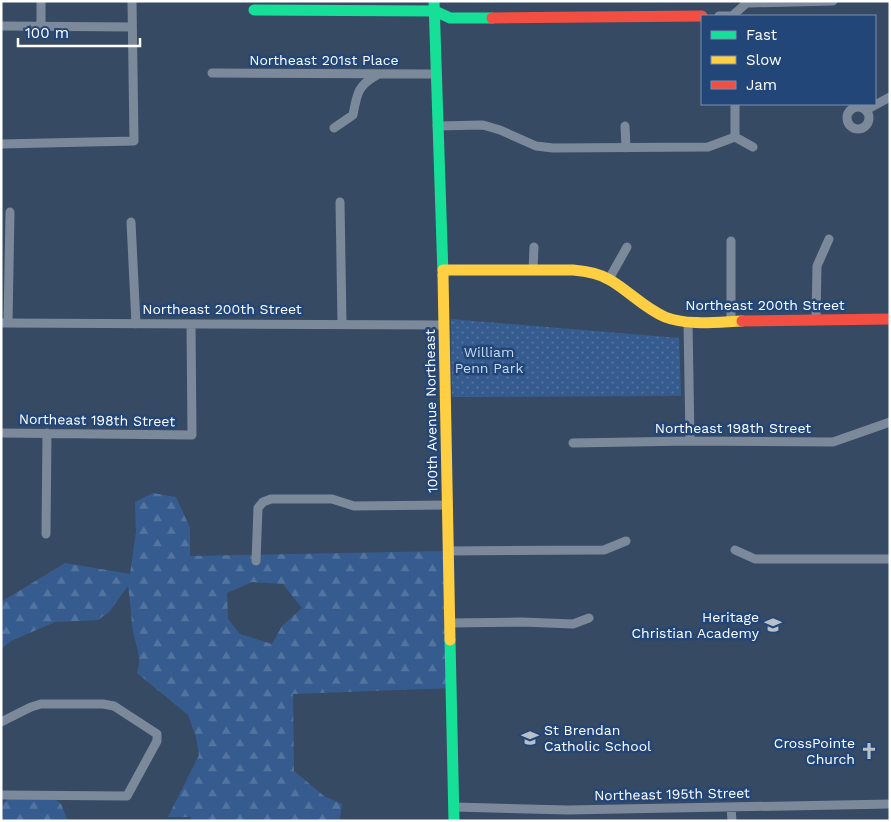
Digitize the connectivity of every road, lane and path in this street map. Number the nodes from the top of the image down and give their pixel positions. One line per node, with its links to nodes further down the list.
1 (40, 1): 10 (street)
2 (132, 1): 11 (street)
3 (833, 1): 4 (street)
4 (748, 2): 7 (street)
5 (434, 6): 6 (street); 8 (street); 14 (street, 100th Avenue Northeast)
6 (254, 10)
7 (733, 15)
8 (701, 16)
9 (1, 26): 10 (street)
10 (41, 27): 11 (street)
11 (132, 27): 24 (street)
12 (212, 73): 13 (street, Northeast 201st Place)
13 (380, 74): 14 (street, Northeast 201st Place); 22 (street)
14 (436, 74): 20 (street, 100th Avenue Northeast)
15 (890, 97): 18 (street)
16 (734, 105): 23 (street)
17 (875, 105): 19 (street)
18 (876, 105)
19 (866, 110)
20 (437, 126): 26 (street); 34 (street, 100th Avenue Northeast)
21 (625, 126): 26 (street)
22 (334, 128)
23 (735, 137): 25 (street); 26 (street)
24 (1, 144)
25 (753, 147)
26 (626, 148)
27 (340, 202): 44 (street)
28 (10, 212): 41 (street)
29 (131, 222): 42 (street)
30 (828, 239): 39 (street)
31 (731, 241): 38 (street)
32 (534, 247): 35 (street)
33 (627, 247): 36 (street)
34 (443, 270): 35 (street, Northeast 200th Street); 45 (street, 100th Avenue Northeast)
35 (533, 270): 36 (street, Northeast 200th Street)
36 (608, 279): 40 (street, Northeast 200th Street)
37 (890, 319): 39 (street, Northeast 200th Street)
38 (731, 320): 39 (street, Northeast 200th Street); 40 (street, Northeast 200th Street)
39 (816, 320)
40 (688, 322): 49 (street)
41 (5, 323): 42 (street, Northeast 200th Street)
42 (136, 324): 43 (street, Northeast 200th Street)
43 (191, 324): 44 (street, Northeast 200th Street); 48 (street, Northeast 198th Street)
44 (342, 324): 45 (street, Northeast 200th Street)
45 (444, 325): 51 (street, 100th Avenue Northeast)
46 (890, 422): 49 (street, Northeast 198th Street)
47 (1, 433): 48 (street, Northeast 198th Street)
48 (47, 433): 52 (street)
49 (690, 440): 50 (street, Northeast 198th Street)
50 (573, 443)
51 (447, 505): 55 (street, 100th Avenue Northeast); 57 (street)
52 (46, 534)
53 (626, 541): 55 (street)
54 (735, 550): 56 (street)
55 (448, 551): 59 (street, 100th Avenue Northeast)
56 (890, 559)
57 (256, 561)
58 (589, 618): 59 (street)
59 (450, 623): 63 (street, 100th Avenue Northeast)
60 (1, 722): 61 (street)
61 (1, 795)
62 (890, 804): 64 (street, Northeast 195th Street)
63 (454, 807): 64 (street, Northeast 195th Street); 65 (street, 100th Avenue Northeast)
64 (731, 807): 66 (street)
65 (454, 821)
66 (732, 821)

